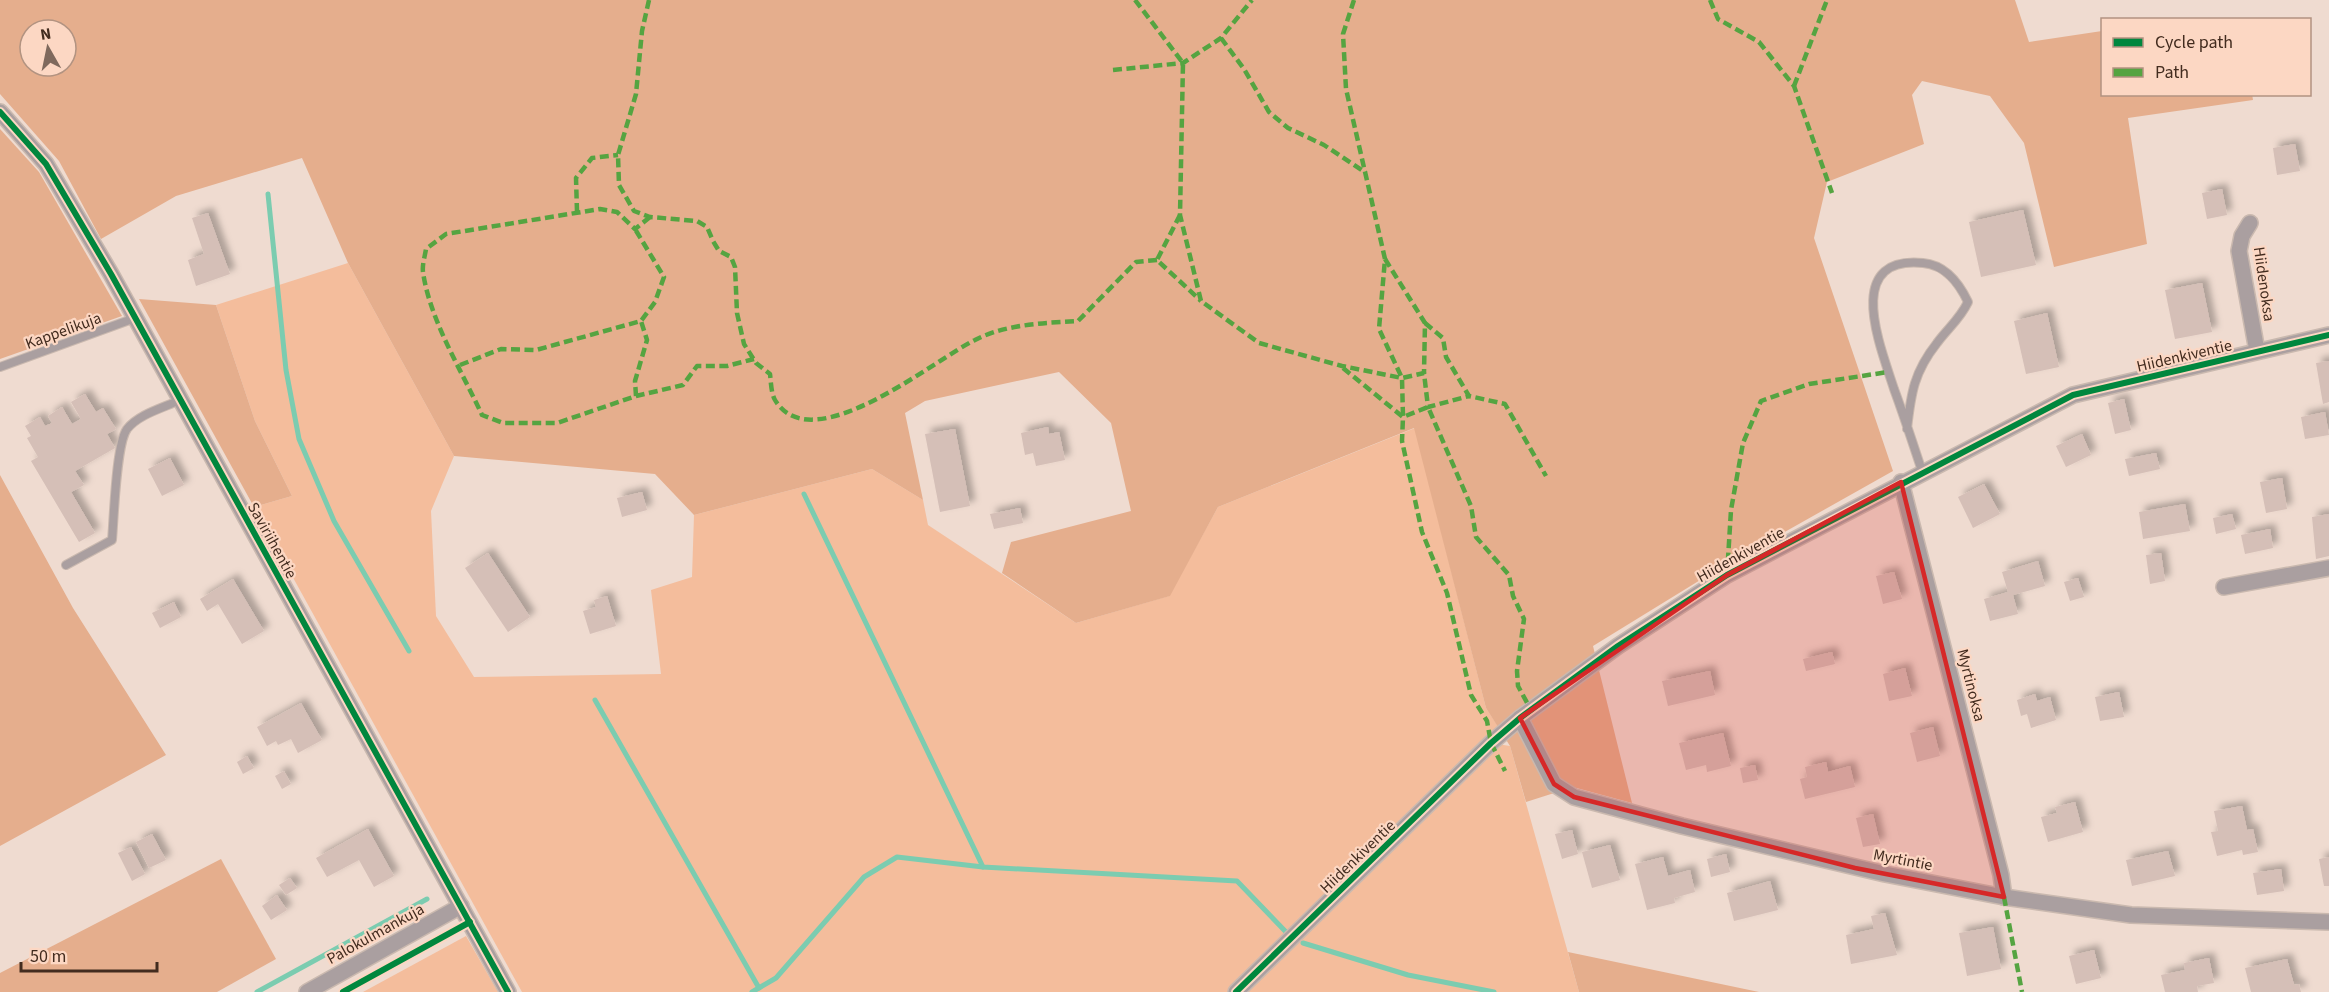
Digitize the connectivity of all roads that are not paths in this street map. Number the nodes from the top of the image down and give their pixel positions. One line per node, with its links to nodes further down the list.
1 (0, 112): 3 (street, Saviriihentie)
2 (2250, 223): 5 (street, Hiidenoksa)
3 (135, 318): 6 (lane, Kappelikuja); 7 (street, Saviriihentie)
4 (2329, 335): 5 (street, Hiidenkiventie)
5 (2257, 351): 9 (street, Hiidenkiventie)
6 (0, 367)
7 (180, 400): 11 (lane); 16 (street, Saviriihentie)
8 (1907, 429): 8 (lane); 9 (lane)
9 (1922, 471): 10 (street, Hiidenkiventie)
10 (1901, 482): 14 (street, Hiidenkiventie); 15 (street, Myrtinoksa)
11 (66, 565)
12 (2329, 568): 13 (street)
13 (2224, 587)
14 (1520, 718): 15 (street, Myrtintie); 20 (street, Hiidenkiventie)
15 (2004, 897): 17 (street, Myrtintie)
16 (461, 906): 18 (street, Palokulmankuja); 19 (street, Saviriihentie)
17 (2329, 922)
18 (308, 992)
19 (508, 992)
20 (1236, 992)

